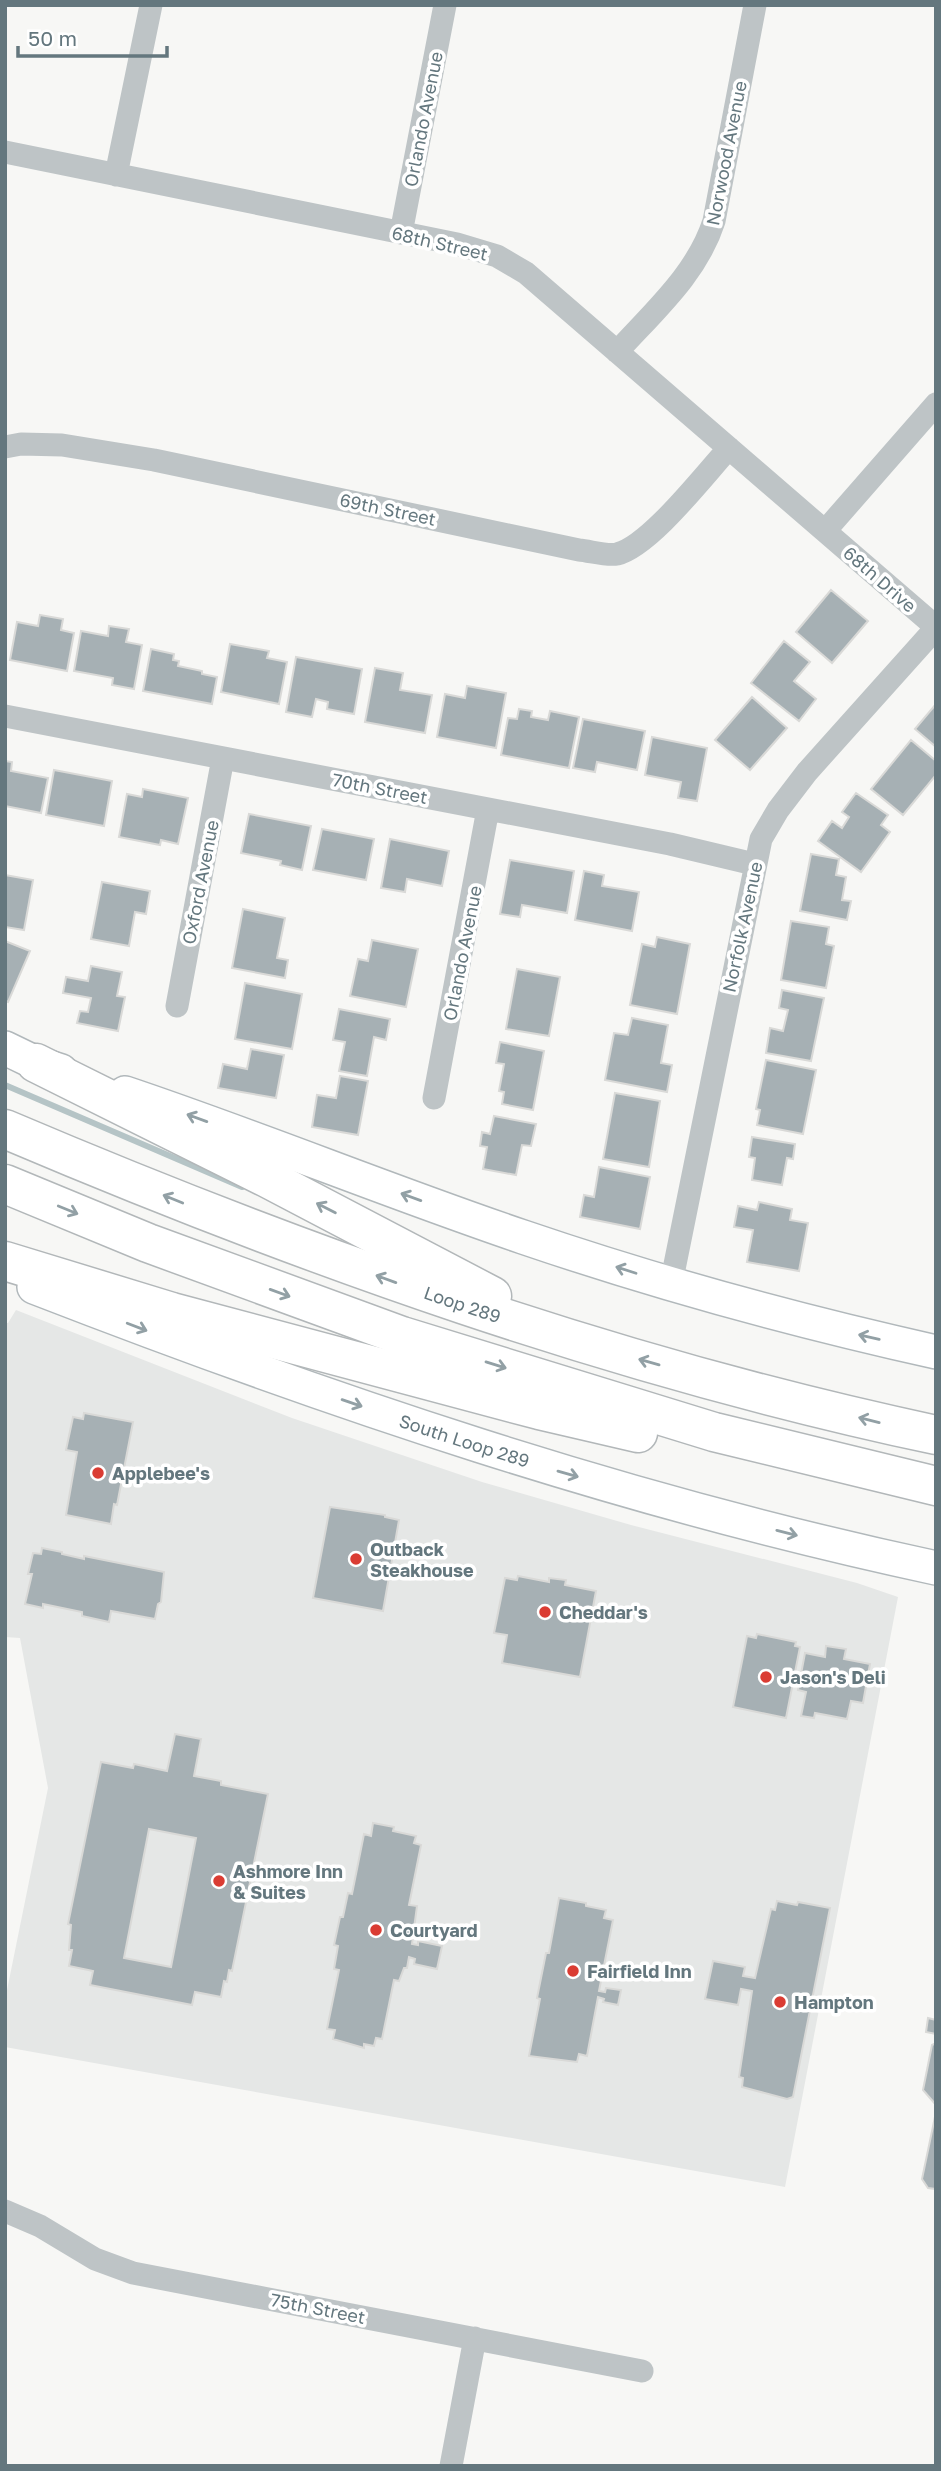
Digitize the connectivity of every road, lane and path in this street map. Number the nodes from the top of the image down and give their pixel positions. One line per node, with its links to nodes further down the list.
1 (151, 5): 5 (street)
2 (445, 5): 6 (street, Orlando Avenue)
3 (755, 5): 7 (street, Norwood Avenue)
4 (5, 152): 5 (street, 68th Street)
5 (116, 175): 6 (street, 68th Street)
6 (401, 233): 7 (street, 68th Street)
7 (617, 352): 10 (street, 68th Street)
8 (936, 404): 11 (street)
9 (5, 447): 10 (street, 69th Street)
10 (729, 448): 11 (street, 68th Street)
11 (825, 531): 12 (street, 68th Drive)
12 (936, 628): 16 (street, Norfolk Avenue)
13 (5, 716): 14 (street, 70th Street)
14 (223, 758): 15 (street, 70th Street); 17 (street, Oxford Avenue)
15 (488, 809): 16 (street, 70th Street); 19 (street, Orlando Avenue)
16 (754, 864): 24 (street, Norfolk Avenue)
17 (177, 1006)
18 (21, 1055): 24 (main road, one-way to 18); 25 (highway, one-way to 18)
19 (434, 1098)
20 (5, 1129): 25 (highway, Loop 289, one-way to 20)
21 (5, 1184): 28 (highway, one-way to 28)
22 (5, 1262): 28 (highway)
23 (5, 1276): 30 (main road, South Loop 289, one-way to 30)
24 (671, 1284): 26 (main road, one-way to 24)
25 (557, 1335): 27 (highway, Loop 289, one-way to 25)
26 (936, 1352)
27 (936, 1435)
28 (812, 1456): 29 (highway)
29 (936, 1486)
30 (936, 1568)
31 (5, 2211): 32 (street, 75th Street)
32 (475, 2338): 33 (street, 75th Street); 34 (street)
33 (642, 2371)
34 (451, 2466)

